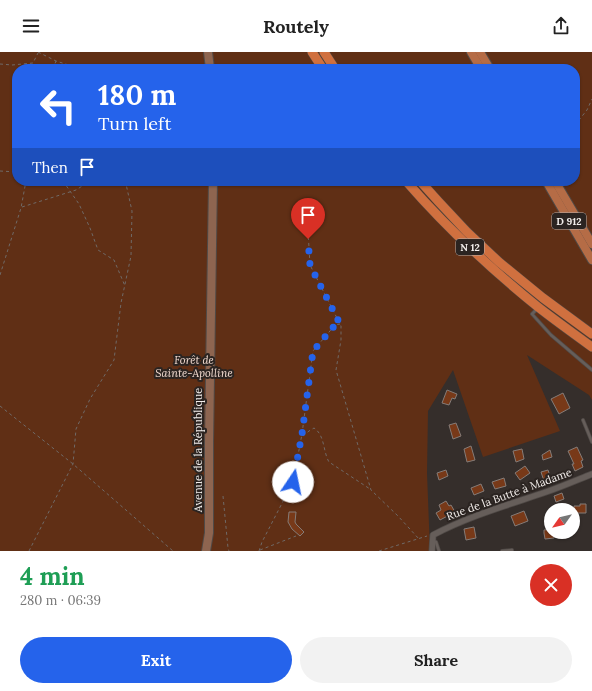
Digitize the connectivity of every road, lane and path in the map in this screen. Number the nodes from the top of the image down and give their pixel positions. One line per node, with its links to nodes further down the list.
1 (38, 52): 7 (path); 9 (path)
2 (208, 52): 12 (main road)
3 (312, 52): 13 (highway)
4 (324, 52): 14 (highway)
5 (471, 52): 15 (main road)
6 (480, 52): 16 (main road)
7 (56, 61): 10 (path); 11 (path)
8 (0, 64): 17 (path)
9 (22, 64)
10 (55, 64)
11 (65, 64)
12 (209, 64)
13 (320, 64)
14 (332, 64)
15 (478, 64)
16 (487, 64)
17 (12, 65)
18 (592, 99): 19 (path)
19 (580, 119)
20 (0, 171): 21 (path)
21 (12, 172)
22 (25, 186): 32 (path)
23 (67, 186): 31 (path)
24 (82, 186): 31 (path)
25 (126, 186): 37 (path)
26 (213, 186): 58 (main road, Avenue de la République)
27 (410, 186): 38 (highway, N 12)
28 (424, 186): 40 (highway, N 12)
29 (549, 186): 35 (main road, D 912)
30 (558, 186): 34 (main road, D 912)
31 (71, 192): 32 (path); 37 (path)
32 (21, 208): 36 (path)
33 (307, 213): 39 (path)
34 (592, 244)
35 (592, 260)
36 (0, 274)
37 (125, 286): 47 (path)
38 (539, 307): 41 (highway, N 12); 42 (lane)
39 (340, 324): 45 (path); 49 (path)
40 (592, 334)
41 (592, 347)
42 (592, 370)
43 (0, 406): 47 (path)
44 (583, 420): 46 (lane)
45 (302, 436): 49 (path); 60 (path)
46 (592, 442)
47 (73, 464): 56 (path); 57 (path)
48 (592, 474): 51 (street, Rue de la Butte à Madame)
49 (371, 490): 53 (path)
50 (223, 496): 59 (path)
51 (433, 535): 53 (path); 54 (street)
52 (296, 536): 60 (path)
53 (419, 538): 61 (path)
54 (432, 541): 62 (street); 63 (lane)
55 (512, 550): 64 (lane)
56 (29, 551)
57 (172, 551)
58 (206, 551)
59 (230, 551)
60 (259, 551)
61 (379, 551)
62 (432, 551)
63 (439, 551)
64 (502, 551)

